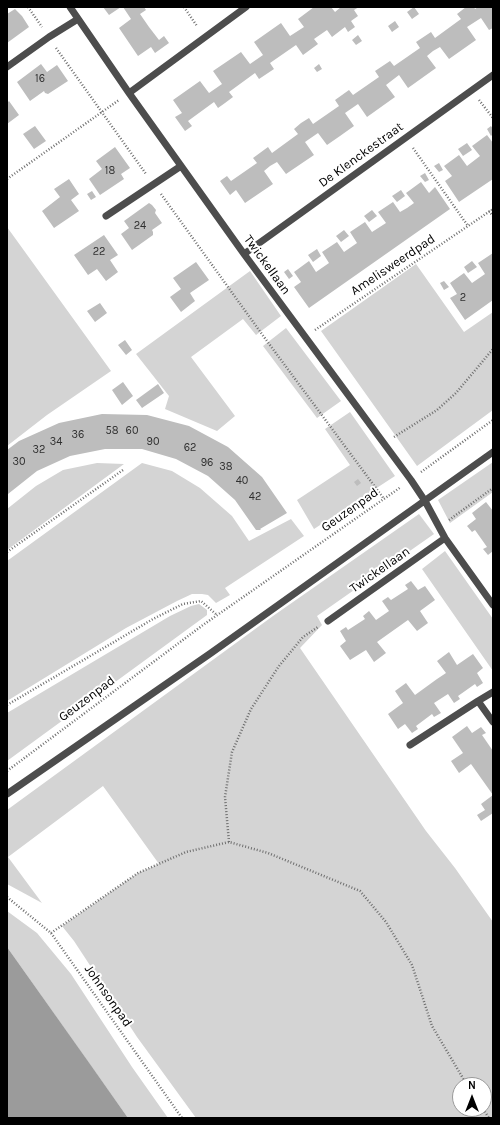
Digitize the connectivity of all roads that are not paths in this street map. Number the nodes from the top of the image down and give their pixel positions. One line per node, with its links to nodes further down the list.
1 (70, 7): 3 (street, Twickellaan)
2 (246, 7): 6 (street)
3 (78, 19): 4 (street); 6 (street, Twickellaan)
4 (7, 67)
5 (493, 75): 9 (street, De Klenckestraat)
6 (129, 93): 7 (street, Twickellaan)
7 (181, 166): 8 (street); 9 (street, Twickellaan)
8 (106, 216)
9 (244, 254): 11 (street, Twickellaan)
10 (493, 452): 11 (street)
11 (425, 501): 12 (street, Twickellaan); 19 (street)
12 (445, 538): 13 (street, Twickellaan); 14 (street, Twickellaan)
13 (493, 605)
14 (328, 621)
15 (493, 692): 16 (street)
16 (478, 701): 17 (street); 18 (street)
17 (493, 722)
18 (410, 745)
19 (7, 794)

